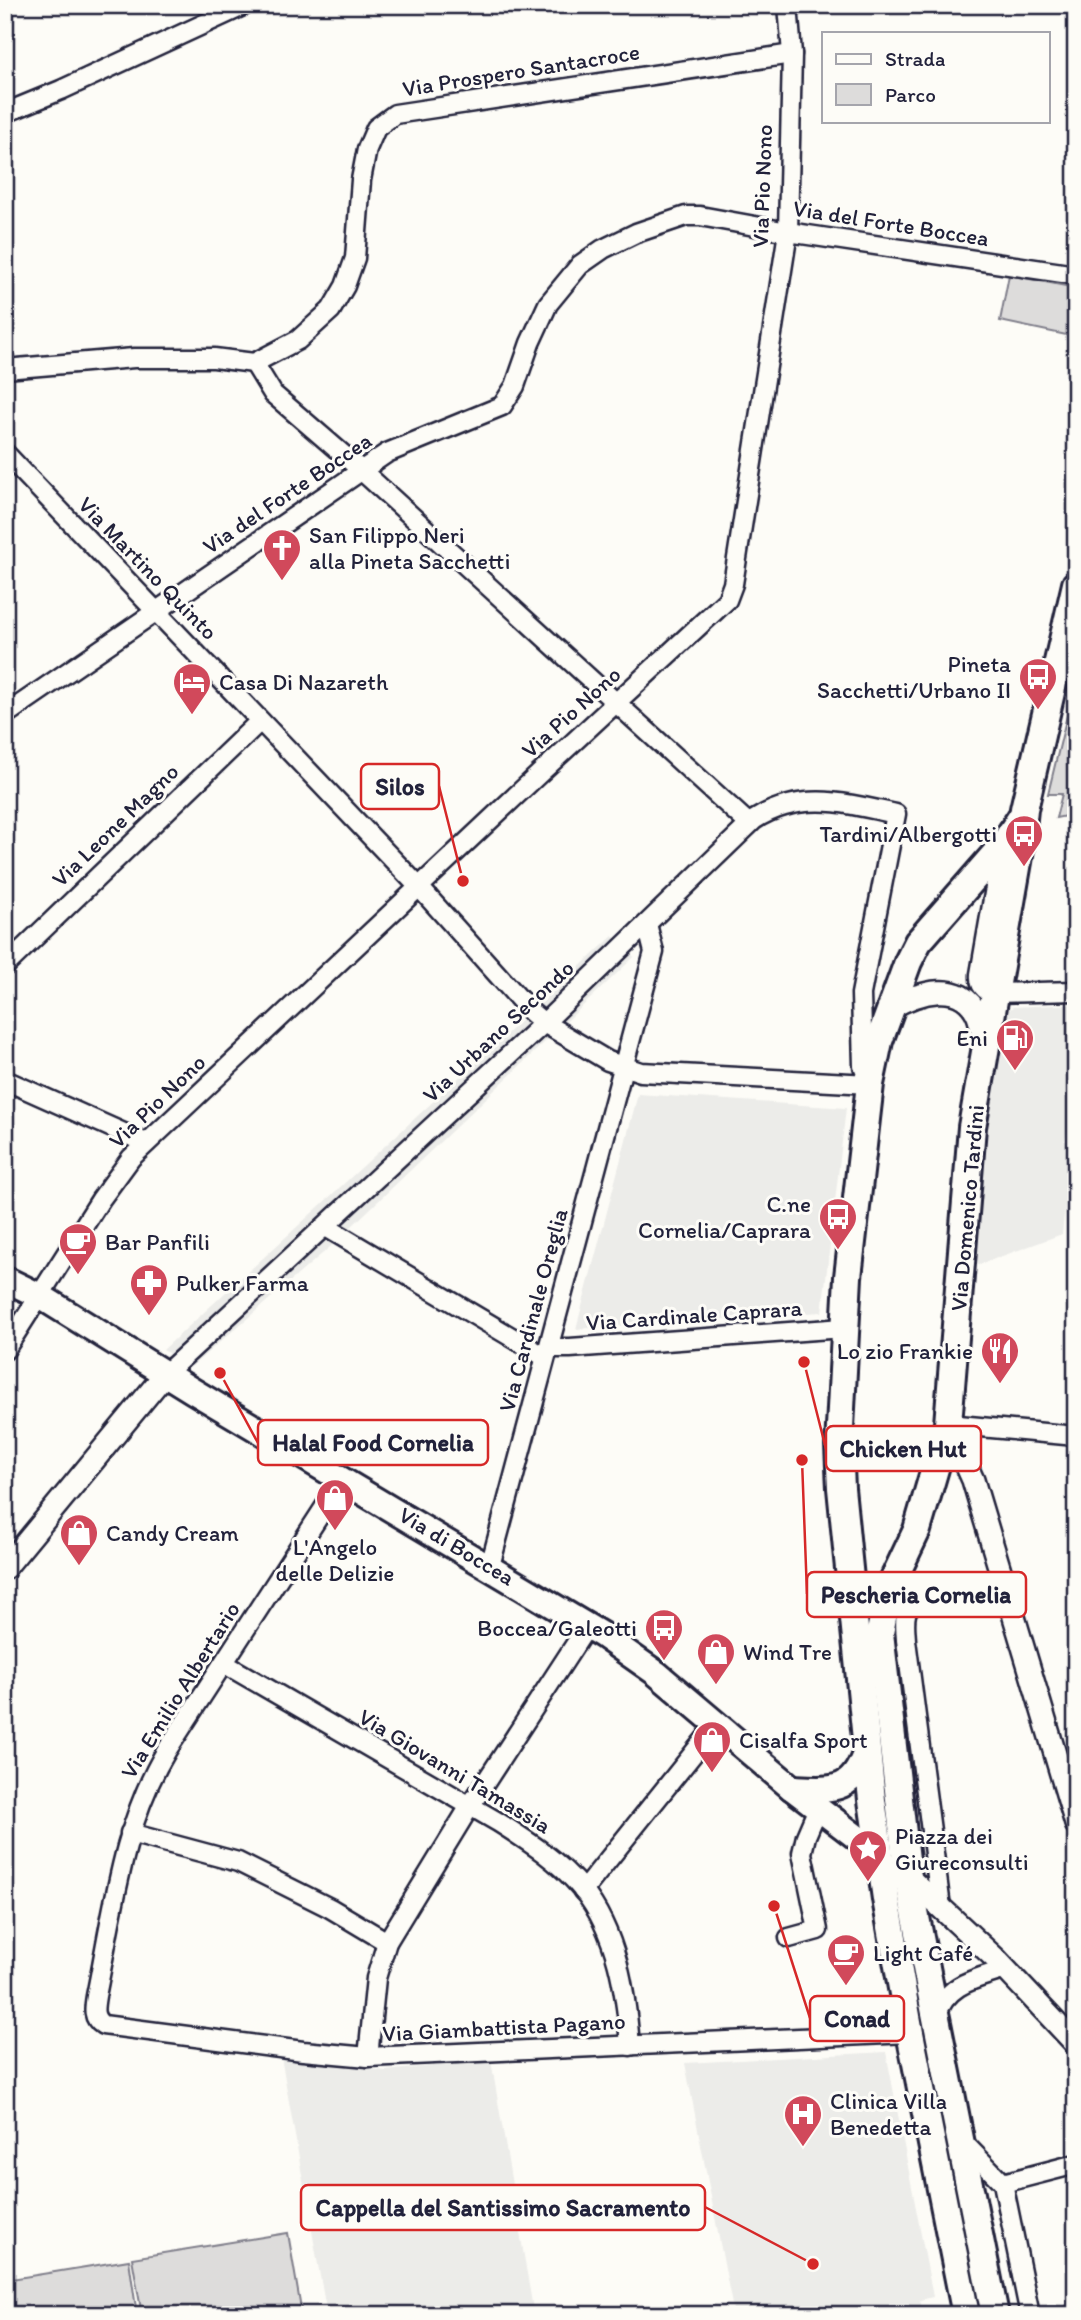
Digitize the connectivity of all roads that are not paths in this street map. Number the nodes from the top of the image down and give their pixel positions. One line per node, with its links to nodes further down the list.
1 (245, 5): 4 (street)
2 (788, 5): 3 (street, Via Pio Nono)
3 (792, 54): 5 (street, Via Pio Nono); 7 (street, Via Prospero Santacroce)
4 (5, 113)
5 (788, 232): 6 (street, Via del Forte Boccea); 10 (street, Via del Forte Boccea); 13 (street, Via Pio Nono)
6 (1076, 275)
7 (254, 363): 8 (street); 10 (street)
8 (5, 369)
9 (5, 453): 12 (street, Via Martino Quinto)
10 (361, 470): 12 (street, Via del Forte Boccea); 13 (street)
11 (1076, 584): 16 (main road)
12 (157, 612): 14 (street, Via del Forte Boccea); 15 (street, Via Martino Quinto)
13 (617, 703): 17 (street); 19 (street, Via Pio Nono)
14 (5, 715)
15 (260, 721): 19 (street, Via Martino Quinto); 21 (street, Via Leone Magno)
16 (1023, 814): 18 (main road); 23 (main road, Via Domenico Tardini)
17 (749, 824): 20 (street, Via Urbano Secondo); 29 (street, Via Urbano Secondo)
18 (1003, 845): 23 (street); 24 (main road)
19 (419, 887): 25 (street, Via Martino Quinto); 30 (street, Via Pio Nono)
20 (647, 925): 25 (street, Via Urbano Secondo); 27 (street, Via Cardinale Oreglia)
21 (5, 966)
22 (1076, 991): 23 (street)
23 (994, 993): 26 (main road, Via Domenico Tardini)
24 (890, 1008): 26 (street); 29 (main road)
25 (544, 1023): 27 (street, Via Martino Quinto); 31 (street, Via Urbano Secondo)
26 (986, 1045): 38 (main road, Via Domenico Tardini)
27 (624, 1068): 29 (street, Via Martino Quinto); 36 (street, Via Cardinale Oreglia)
28 (5, 1080): 30 (street)
29 (870, 1084): 34 (main road)
30 (146, 1143): 33 (street, Via Pio Nono)
31 (326, 1227): 36 (street); 37 (street, Via Urbano Secondo)
32 (5, 1279): 33 (main road, Via di Boccea)
33 (40, 1296): 35 (street, Via Pio Nono); 37 (main road, Via di Boccea)
34 (844, 1328): 36 (street, Via Cardinale Caprara); 47 (main road)
35 (5, 1350)
36 (547, 1352): 41 (street, Via Cardinale Oreglia)
37 (165, 1374): 40 (main road, Via di Boccea); 42 (street)
38 (948, 1424): 39 (street); 43 (street, Via Domenico Tardini); 54 (main road)
39 (1075, 1434)
40 (343, 1479): 41 (main road, Via di Boccea); 45 (street, Via Emilio Albertario)
41 (490, 1566): 44 (main road, Via di Boccea)
42 (5, 1568)
43 (1003, 1585): 51 (street, Via Domenico Tardini); 56 (street)
44 (587, 1625): 46 (main road, Via di Boccea); 49 (street)
45 (225, 1664): 49 (street, Via Giovanni Tamassia); 52 (street, Via Emilio Albertario)
46 (717, 1724): 48 (main road, Via di Boccea); 55 (street)
47 (867, 1747): 48 (main road); 53 (main road)
48 (792, 1788): 50 (main road, Via di Boccea)
49 (470, 1805): 55 (street, Via Giovanni Tamassia); 58 (street)
50 (818, 1808): 53 (main road, Via di Boccea); 57 (street)
51 (1076, 1824)
52 (130, 1833): 58 (street); 61 (street, Via Emilio Albertario)
53 (880, 1855): 54 (main road); 62 (main road)
54 (908, 1877): 56 (street); 60 (main road)
55 (583, 1891): 64 (street, Via Giovanni Tamassia)
56 (941, 1907): 59 (street)
57 (789, 1938)
58 (387, 1942): 65 (street)
59 (1006, 1969): 60 (street); 63 (street)
60 (935, 2021): 66 (main road)
61 (103, 2025): 65 (street, Via Giambattista Pagano)
62 (910, 2033): 64 (street, Via Giambattista Pagano); 69 (main road)
63 (1074, 2039)
64 (630, 2046): 65 (street, Via Giambattista Pagano)
65 (368, 2057)
66 (961, 2140): 68 (street); 70 (main road)
67 (1076, 2164): 68 (street)
68 (1003, 2182): 71 (street)
69 (966, 2315)
70 (995, 2315)
71 (1030, 2315)

